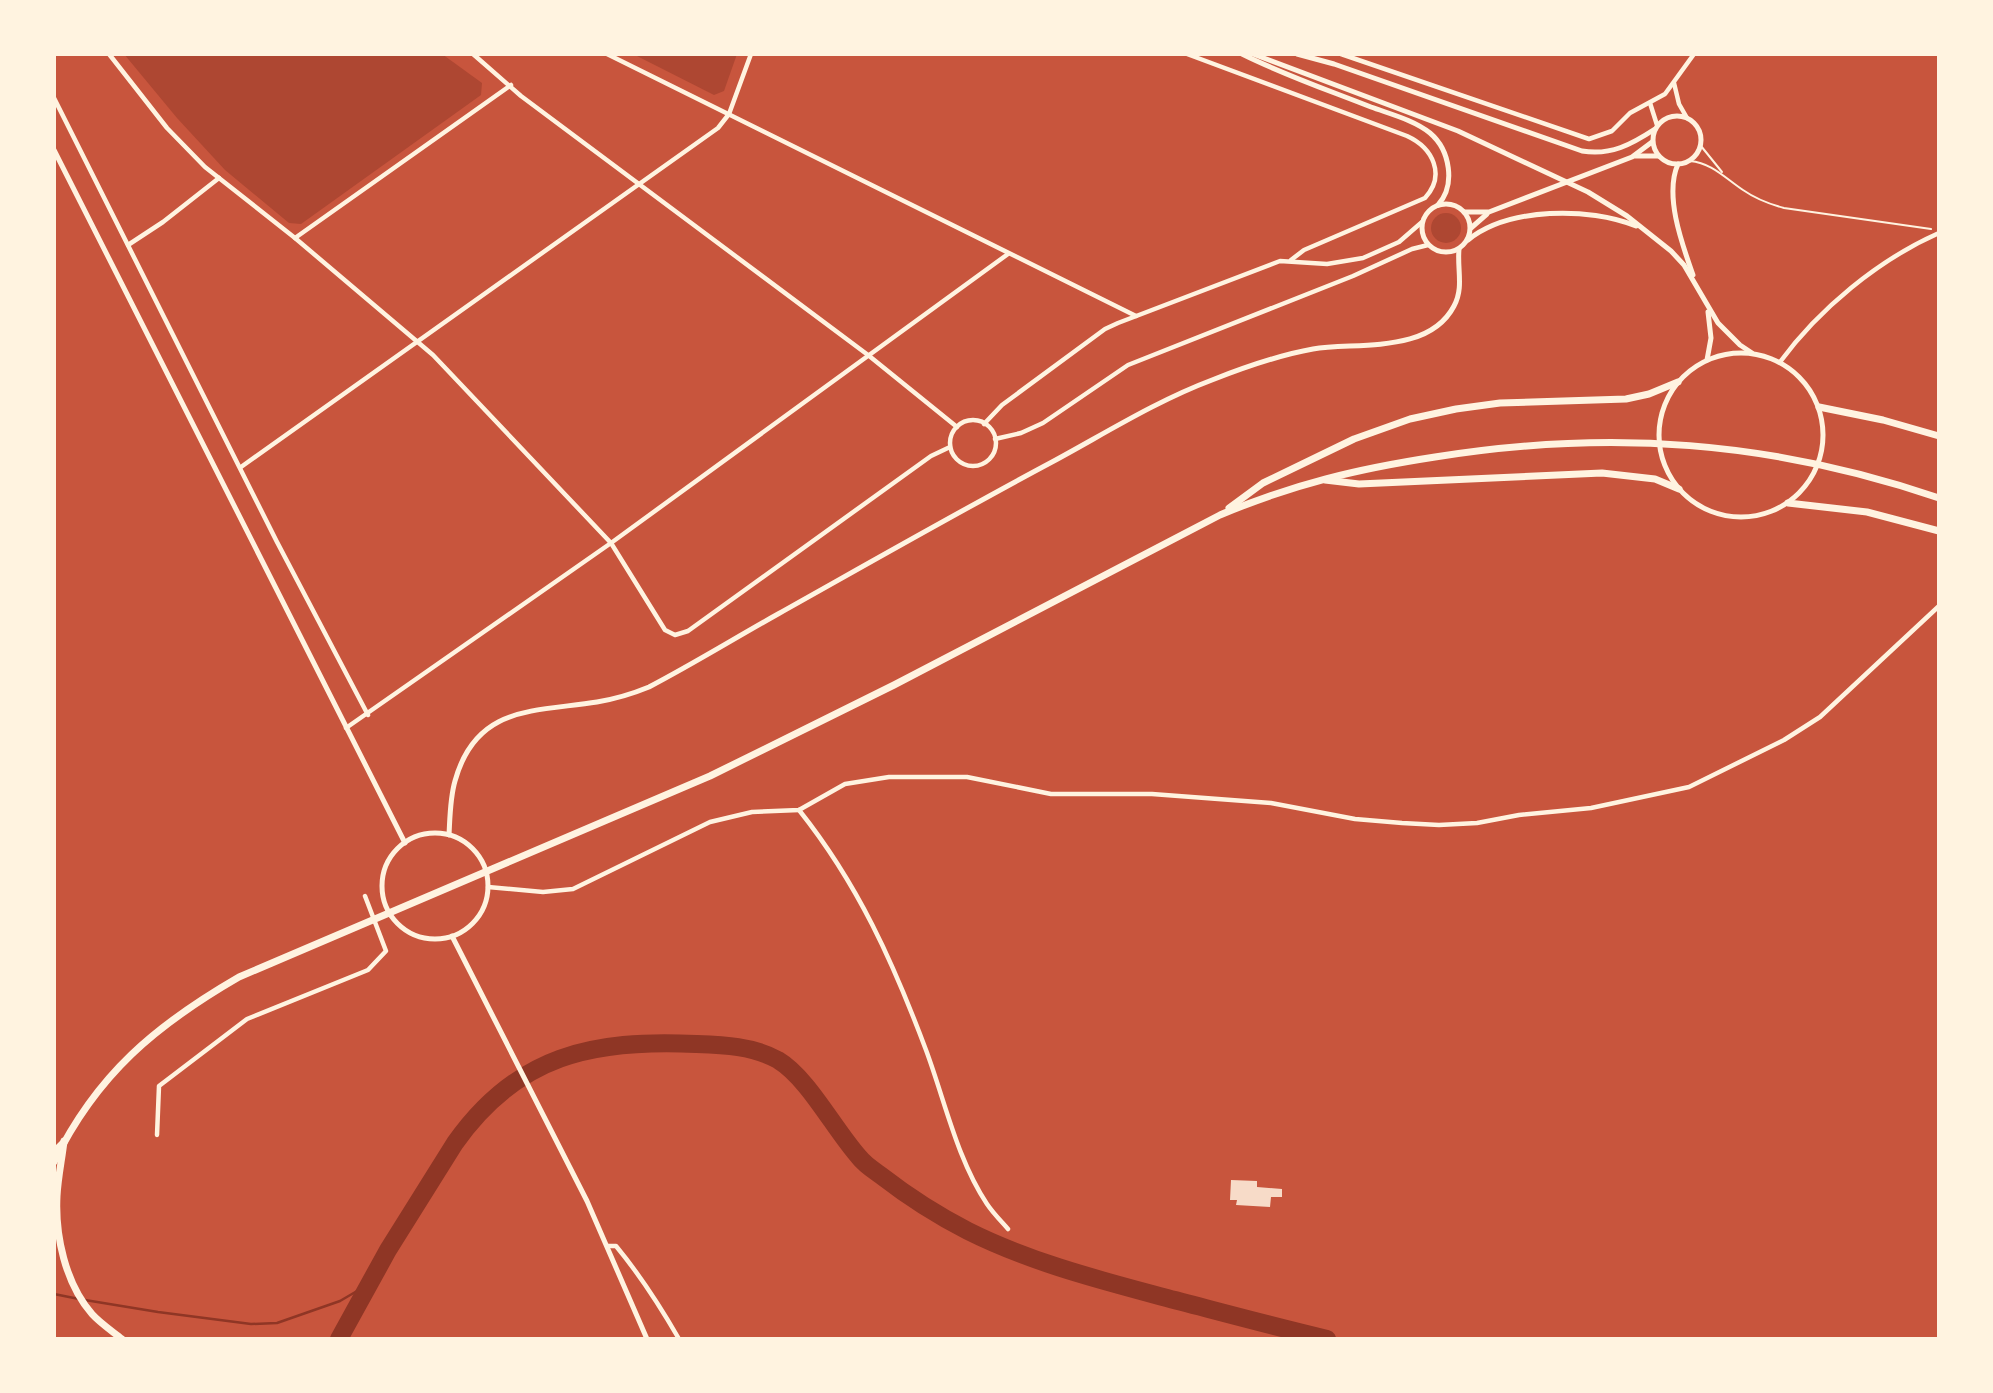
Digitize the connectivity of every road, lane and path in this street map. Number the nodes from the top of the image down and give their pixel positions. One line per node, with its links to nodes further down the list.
1 (108, 54): 28 (street)
2 (473, 54): 12 (street)
3 (607, 54): 17 (street)
4 (751, 54): 17 (street)
5 (1187, 54): 45 (street)
6 (1242, 54): 30 (main road)
7 (1252, 54): 36 (main road)
8 (1297, 54): 19 (main road)
9 (1341, 54): 15 (street)
10 (1694, 54): 11 (street)
11 (1674, 82): 13 (street); 16 (street)
12 (511, 85): 29 (street); 38 (street)
13 (1665, 94): 15 (street); 16 (street)
14 (54, 98): 40 (street)
15 (1650, 103): 19 (street)
16 (1679, 104): 18 (street)
17 (729, 114): 29 (street); 44 (street)
18 (1687, 118): 19 (main road); 21 (main road)
19 (1656, 127): 20 (main road)
20 (1653, 142): 23 (main road); 24 (main road)
21 (1701, 146): 25 (main road); 27 (lane)
22 (54, 150): 72 (main road)
23 (1658, 156): 24 (main road); 26 (main road)
24 (1632, 157): 32 (main road)
25 (1690, 161): 26 (main road); 27 (lane)
26 (1678, 164): 47 (main road)
27 (1725, 176): 34 (lane)
28 (219, 178): 38 (street); 40 (street)
29 (639, 183): 50 (street); 52 (street)
30 (1438, 205): 31 (main road); 33 (main road)
31 (1464, 212): 32 (main road); 35 (main road)
32 (1489, 212): 35 (main road)
33 (1422, 222): 41 (main road); 45 (street)
34 (1931, 229)
35 (1471, 230): 39 (main road)
36 (1646, 230): 39 (main road); 47 (main road)
37 (1939, 233): 54 (street)
38 (295, 238): 50 (street)
39 (1468, 240): 42 (main road)
40 (128, 245): 62 (street)
41 (1428, 245): 43 (main road); 60 (street)
42 (1459, 249): 43 (main road); 46 (main road)
43 (1442, 252): 46 (main road)
44 (1008, 254): 49 (street); 52 (street)
45 (1291, 260): 49 (street)
46 (1459, 273): 74 (main road)
47 (1699, 291): 48 (main road)
48 (1708, 309): 51 (main road); 53 (main road)
49 (1136, 316): 57 (street)
50 (417, 343): 62 (street); 69 (street)
51 (1752, 353): 53 (main road); 54 (main road)
52 (868, 355): 58 (street); 69 (street)
53 (1707, 360): 55 (main road)
54 (1780, 362): 56 (main road)
55 (1678, 382): 64 (main road); 67 (highway)
56 (1819, 407): 59 (highway); 66 (main road)
57 (984, 424): 58 (street); 60 (street)
58 (957, 427): 61 (street)
59 (1939, 436)
60 (995, 439): 61 (street)
61 (950, 447): 69 (street)
62 (241, 467): 71 (street)
63 (1321, 479): 64 (highway); 65 (highway); 67 (highway)
64 (1679, 489): 66 (main road)
65 (1939, 498)
66 (1788, 502): 68 (highway)
67 (1220, 515): 80 (highway)
68 (1939, 531)
69 (611, 543): 71 (street)
70 (1939, 606): 73 (street)
71 (368, 715): 72 (street)
72 (346, 728): 75 (main road)
73 (799, 810): 76 (street); 83 (street)
74 (449, 835): 75 (main road); 76 (main road)
75 (405, 843): 78 (main road)
76 (488, 887): 78 (main road)
77 (365, 896): 79 (street)
78 (452, 936): 84 (main road)
79 (156, 1135)
80 (64, 1141): 81 (highway); 82 (highway); 85 (highway)
81 (54, 1152)
82 (54, 1162)
83 (1008, 1229)
84 (607, 1246): 86 (main road); 87 (street)
85 (122, 1339)
86 (647, 1339)
87 (679, 1339)

